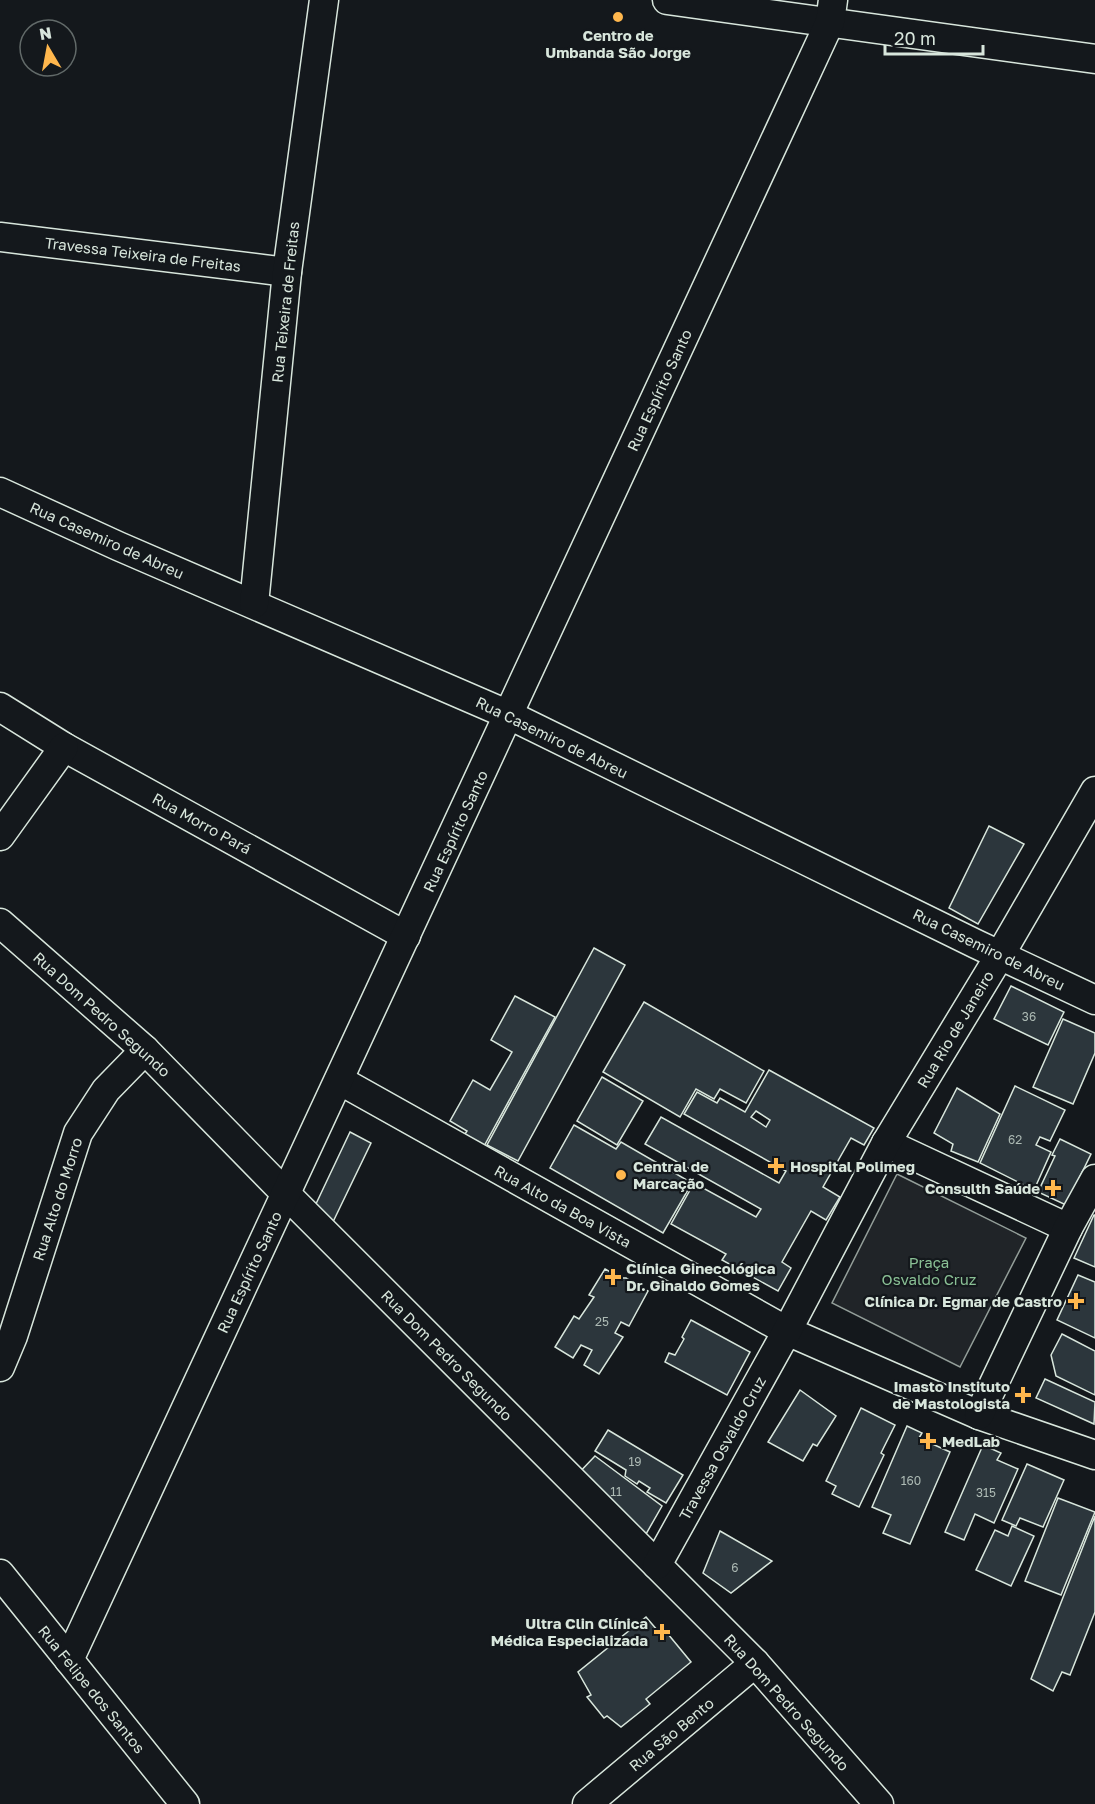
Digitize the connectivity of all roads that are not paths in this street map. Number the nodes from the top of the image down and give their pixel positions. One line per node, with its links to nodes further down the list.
1 (324, 0): 6 (street, Rua Teixeira de Freitas)
2 (667, 0): 3 (street)
3 (832, 11): 4 (street); 10 (street, Rua Espírito Santo)
4 (1095, 59)
5 (0, 237): 6 (street, Travessa Teixeira de Freitas)
6 (287, 272): 8 (street, Rua Teixeira de Freitas)
7 (0, 492): 8 (street, Rua Casemiro de Abreu)
8 (254, 604): 10 (street, Rua Casemiro de Abreu)
9 (0, 707): 11 (street, Rua Morro Pará)
10 (509, 715): 15 (street, Rua Espírito Santo); 16 (street, Rua Casemiro de Abreu)
11 (64, 747): 13 (street); 15 (street, Rua Morro Pará)
12 (1095, 791): 16 (street, Rua Rio de Janeiro)
13 (0, 836)
14 (0, 923): 18 (street, Rua Dom Pedro Segundo)
15 (406, 936): 19 (street, Rua Espírito Santo)
16 (1000, 955): 17 (street, Rua Casemiro de Abreu); 20 (street, Rua Rio de Janeiro)
17 (1095, 1000)
18 (145, 1050): 22 (street, Rua Dom Pedro Segundo); 25 (street, Rua Alto do Morro)
19 (339, 1080): 22 (street, Rua Espírito Santo); 24 (street, Rua Alto da Boa Vista)
20 (886, 1143): 23 (street); 24 (street)
21 (1095, 1179): 23 (street)
22 (286, 1194): 28 (street, Rua Dom Pedro Segundo); 30 (street, Rua Espírito Santo)
23 (1068, 1228): 26 (street)
24 (787, 1331): 26 (street); 28 (street, Travessa Osvaldo Cruz)
25 (0, 1367)
26 (979, 1415): 27 (street)
27 (1095, 1455)
28 (657, 1565): 31 (street, Rua Dom Pedro Segundo)
29 (0, 1574): 30 (street, Rua Felipe dos Santos)
30 (69, 1660): 32 (street, Rua Felipe dos Santos)
31 (754, 1664): 33 (street, Rua São Bento); 34 (street, Rua Dom Pedro Segundo)
32 (181, 1802)
33 (587, 1804)
34 (879, 1804)

